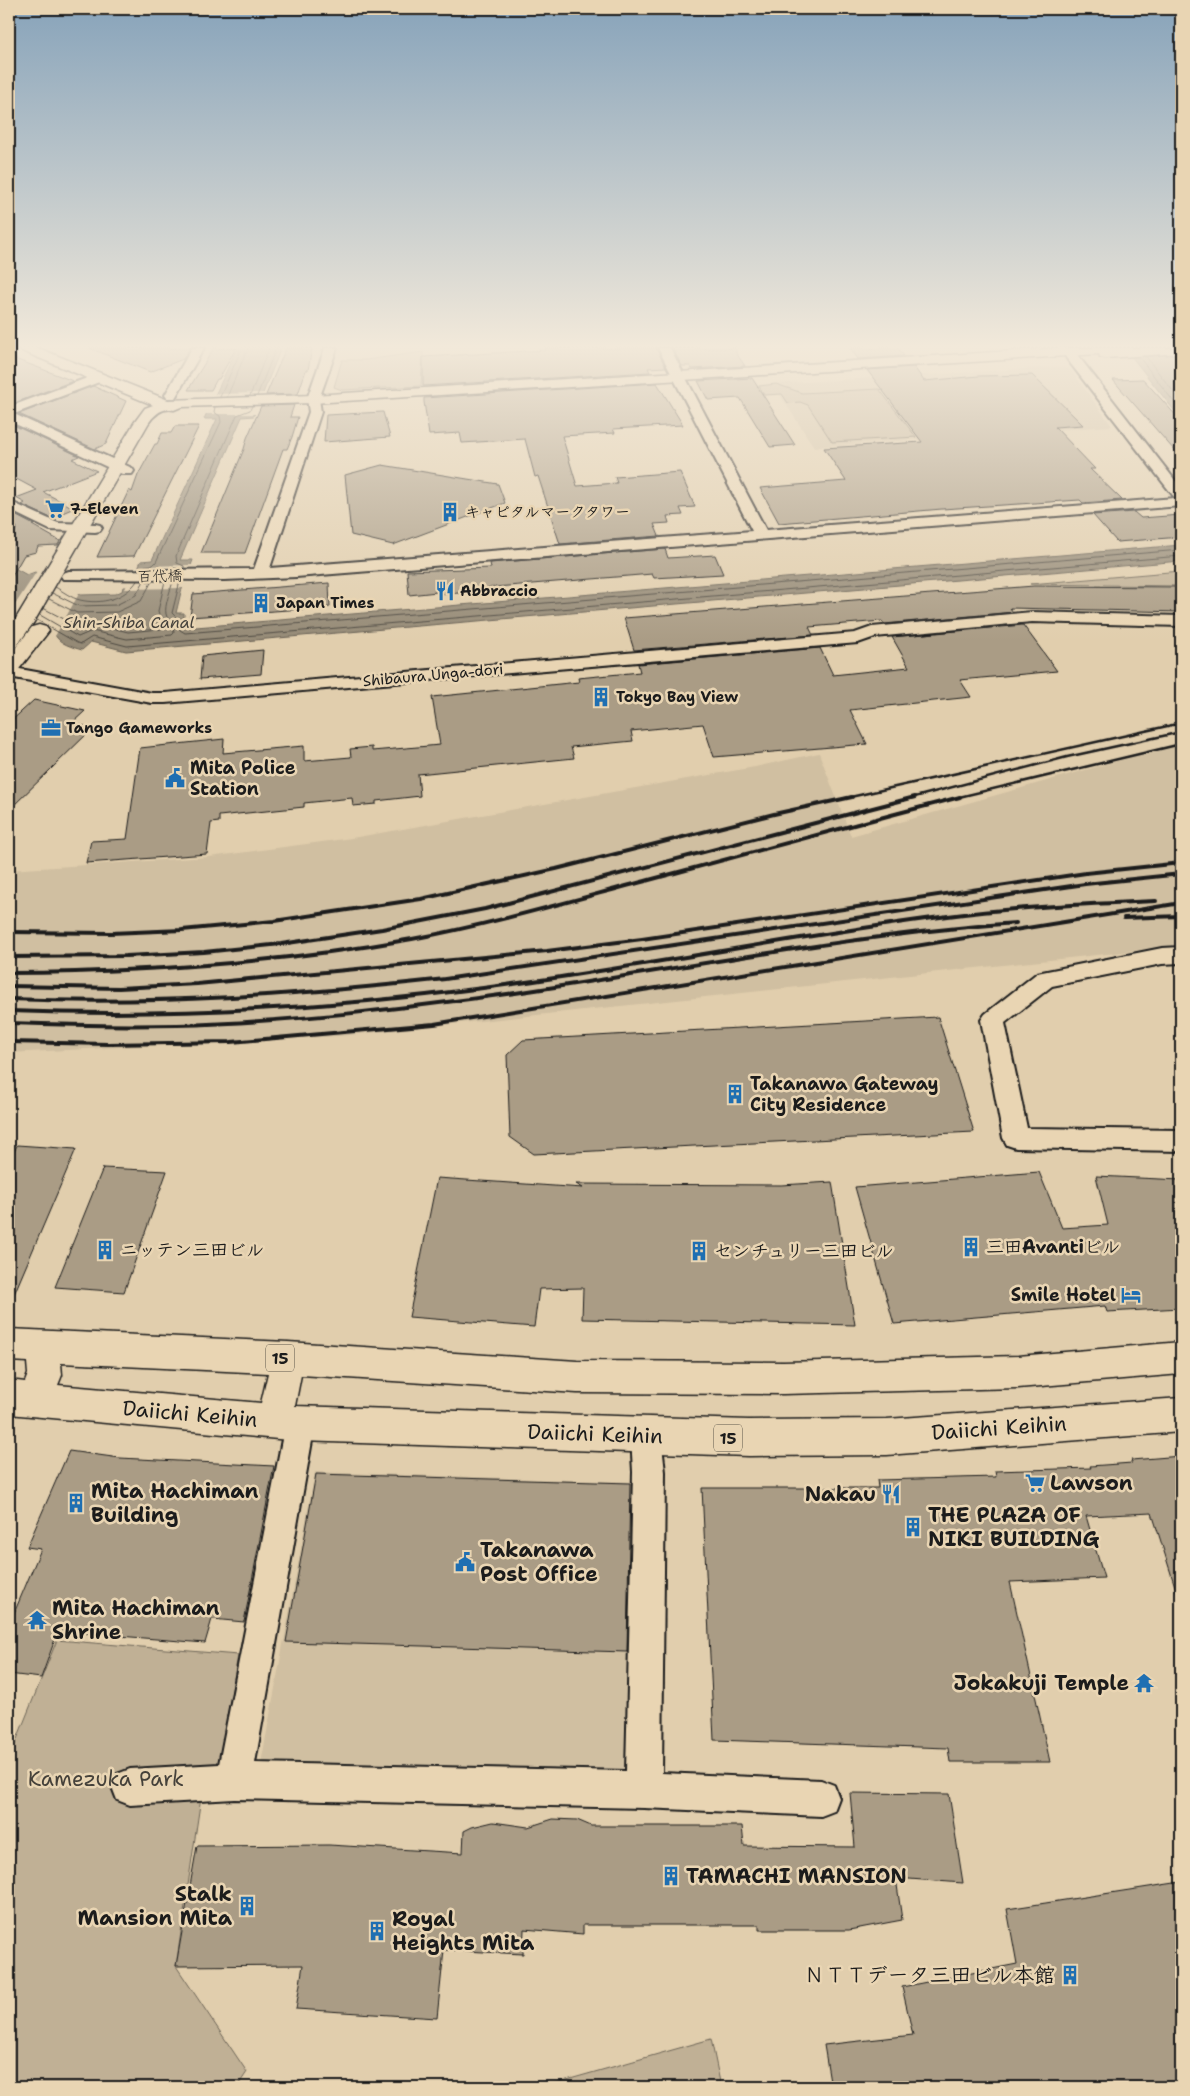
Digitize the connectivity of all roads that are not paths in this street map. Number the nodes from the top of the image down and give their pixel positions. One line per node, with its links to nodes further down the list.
1 (73, 446): 6 (street)
2 (134, 446): 6 (main road)
3 (303, 446): 12 (street)
4 (715, 446): 11 (street)
5 (1142, 446): 7 (street)
6 (121, 468): 10 (main road)
7 (1181, 496)
8 (1181, 502): 11 (street, 百代橋)
9 (9, 505): 10 (street)
10 (87, 529): 13 (main road)
11 (762, 536): 12 (street, 百代橋)
12 (260, 574): 13 (street, 百代橋)
13 (62, 579): 15 (main road)
14 (1181, 621): 17 (street, Shibaura Unga-dori)
15 (32, 626): 16 (main road); 17 (main road)
16 (9, 643)
17 (9, 670)
18 (1181, 955): 19 (street)
19 (1181, 1141)
20 (9, 1345): 21 (main road, 15)
21 (43, 1347): 22 (main road, 15); 24 (main road)
22 (288, 1358): 23 (main road, 15); 26 (main road)
23 (1181, 1358)
24 (21, 1399): 26 (main road, Daiichi Keihin / 15)
25 (1181, 1415): 27 (main road, Daiichi Keihin / 15)
26 (287, 1423): 27 (main road, Daiichi Keihin / 15); 28 (street)
27 (646, 1436): 30 (street)
28 (234, 1780): 29 (street); 30 (street)
29 (130, 1787)
30 (644, 1790): 31 (street)
31 (821, 1798)

